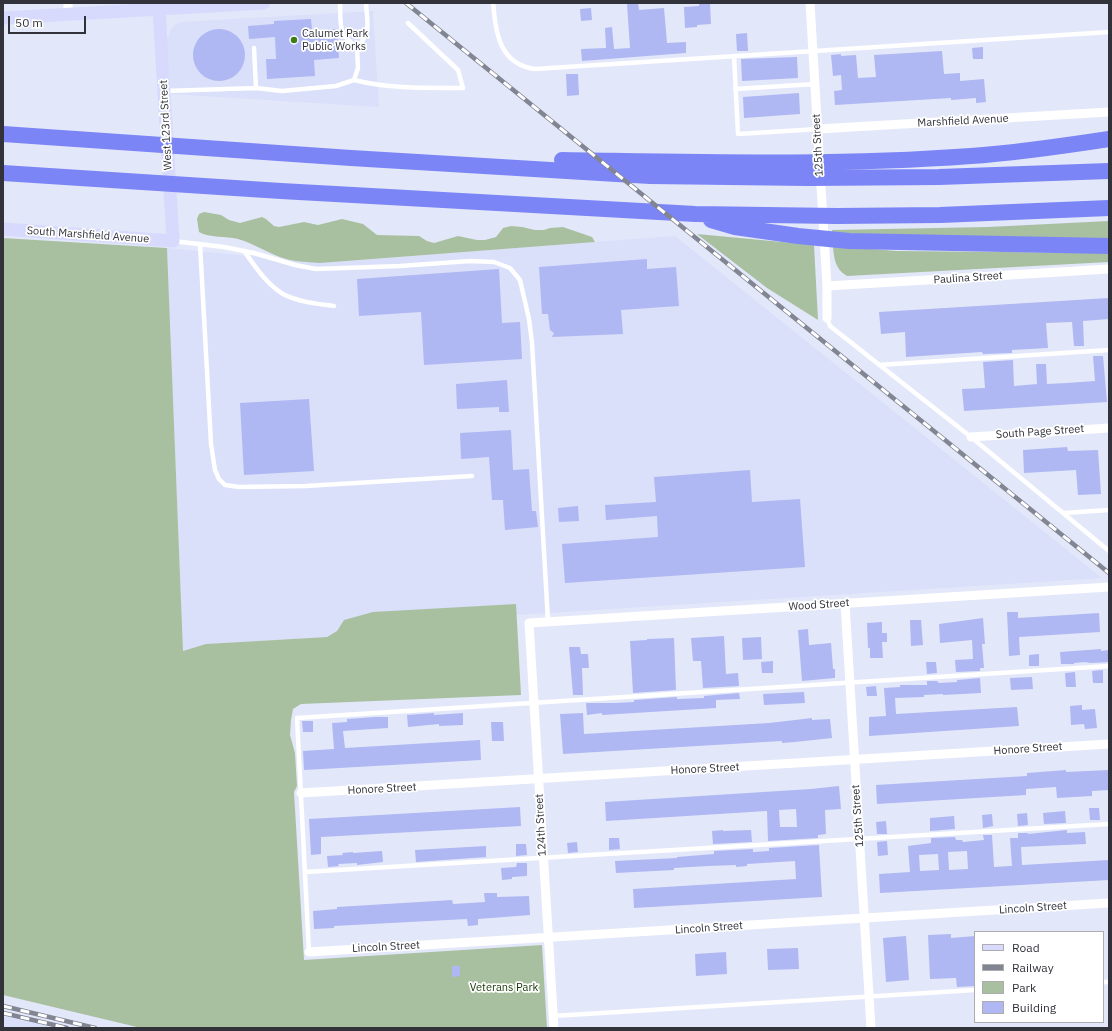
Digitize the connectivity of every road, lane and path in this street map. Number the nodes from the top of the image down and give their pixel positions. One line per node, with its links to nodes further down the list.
1 (264, 3): 7 (main road)
2 (340, 3): 11 (lane)
3 (366, 3): 11 (lane)
4 (492, 3): 14 (lane)
5 (810, 3): 13 (street, 125th Street)
6 (68, 9): 7 (main road); 8 (main road)
7 (159, 9): 19 (main road, West 123rd Street)
8 (3, 18)
9 (408, 23): 15 (lane)
10 (1109, 32): 13 (lane)
11 (357, 47): 15 (lane)
12 (254, 48): 17 (lane)
13 (813, 51): 14 (lane); 16 (street, 125th Street)
14 (734, 56): 18 (lane)
15 (354, 80): 17 (lane)
16 (815, 84): 18 (lane); 21 (street, 125th Street)
17 (256, 88): 19 (lane)
18 (735, 89): 21 (lane)
19 (164, 91): 30 (main road, West 123rd Street)
20 (1109, 112): 21 (street, Marshfield Avenue)
21 (818, 129): 35 (street, 125th Street)
22 (3, 134): 24 (highway)
23 (1109, 139): 24 (highway)
24 (454, 164): 25 (highway)
25 (1109, 171)
26 (3, 173): 28 (highway)
27 (1109, 208): 28 (highway)
28 (695, 214): 32 (highway)
29 (3, 229): 30 (main road, South Marshfield Avenue)
30 (173, 241): 31 (lane)
31 (200, 244): 33 (lane); 42 (lane)
32 (1109, 246)
33 (244, 251): 36 (lane); 48 (lane)
34 (1109, 269): 35 (street, Paulina Street)
35 (827, 286): 37 (street, 125th Street)
36 (334, 306)
37 (828, 318): 39 (lane)
38 (1109, 350): 39 (lane)
39 (878, 365): 41 (lane)
40 (1109, 428): 41 (street, South Page Street)
41 (972, 436): 44 (lane)
42 (472, 476)
43 (1109, 510): 44 (lane)
44 (1064, 513): 45 (lane)
45 (1109, 551)
46 (1109, 586): 47 (street, Wood Street)
47 (844, 603): 48 (street, Wood Street); 51 (street, 125th Street)
48 (548, 621): 49 (street, Wood Street)
49 (529, 622): 52 (street, 124th Street)
50 (1109, 666): 51 (lane)
51 (849, 683): 52 (lane); 54 (street, 125th Street)
52 (534, 703): 55 (street, 124th Street); 56 (lane)
53 (1109, 744): 54 (street, Honore Street)
54 (854, 760): 55 (street, Honore Street); 58 (street, 125th Street)
55 (538, 780): 56 (street, Honore Street); 59 (street, 124th Street)
56 (301, 793): 60 (lane)
57 (1109, 824): 58 (lane)
58 (859, 839): 59 (lane); 62 (street, 125th Street)
59 (543, 858): 60 (lane); 63 (street, 124th Street)
60 (305, 872): 64 (lane)
61 (1109, 903): 62 (street, Lincoln Street)
62 (864, 918): 63 (street, Lincoln Street); 66 (street, 125th Street)
63 (548, 938): 64 (street, Lincoln Street); 67 (street, 124th Street)
64 (309, 952)
65 (974, 990): 66 (lane)
66 (869, 997): 67 (lane); 69 (street, 125th Street)
67 (553, 1016): 68 (street, 124th Street)
68 (554, 1028)
69 (871, 1028)

